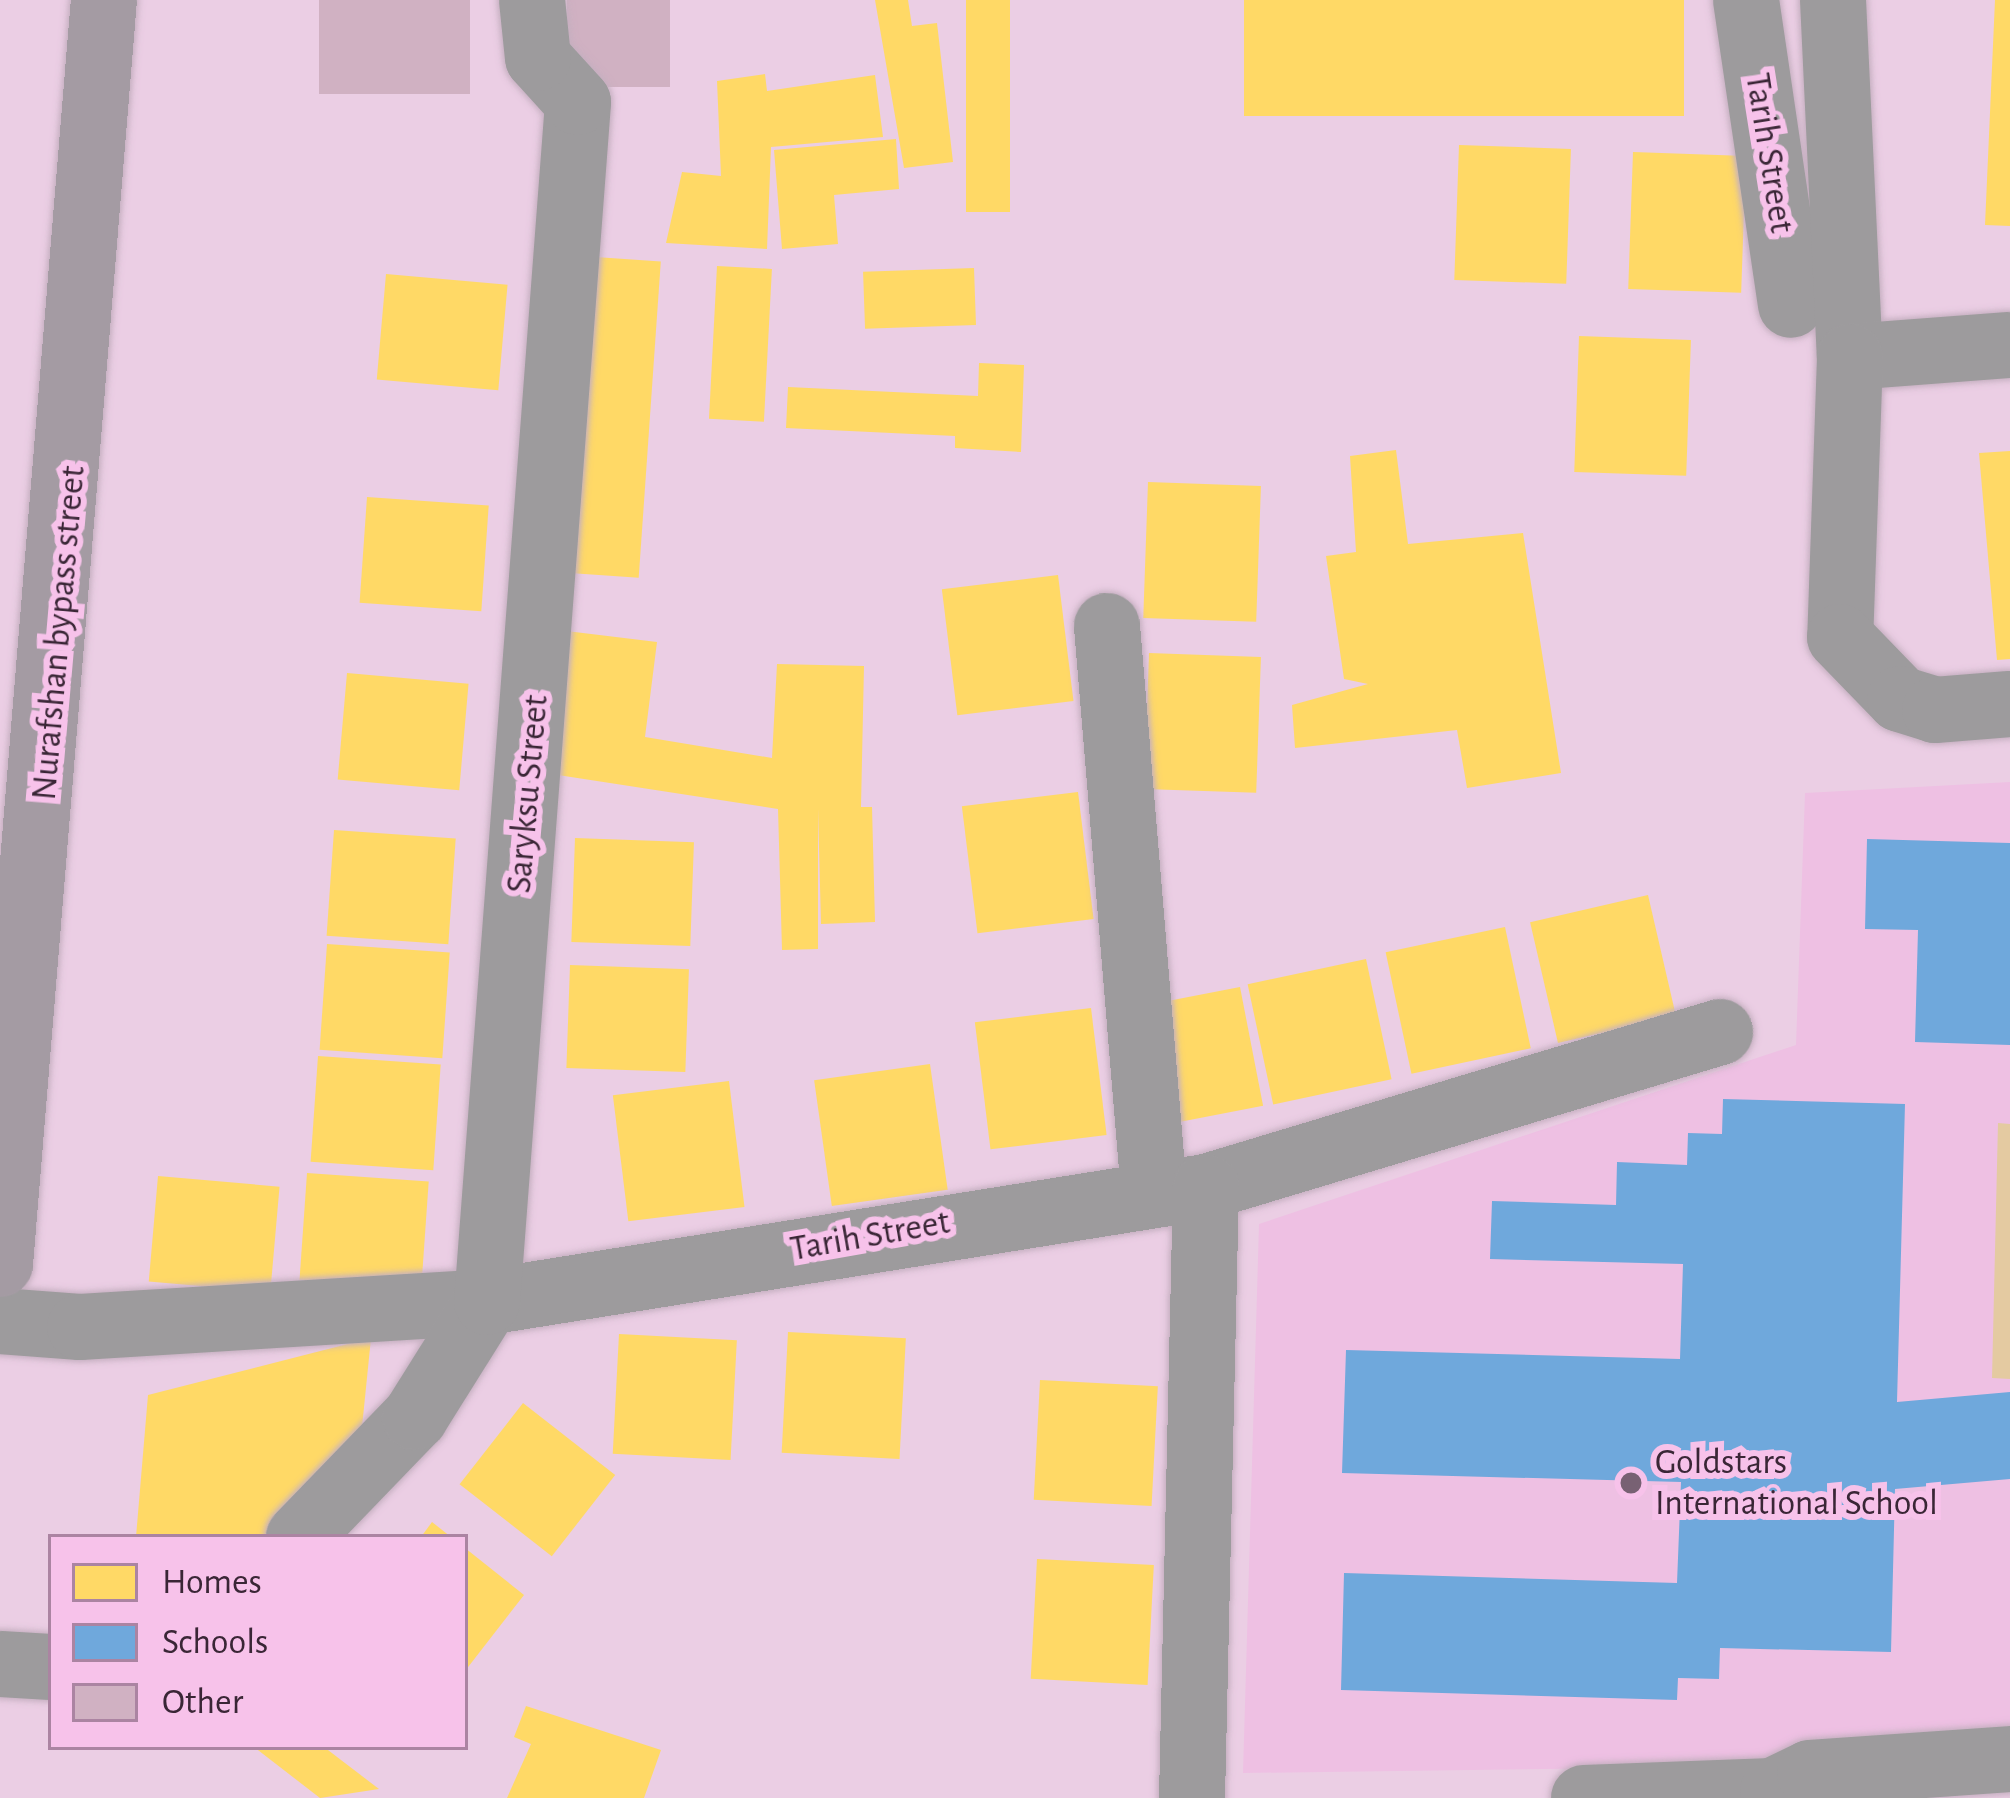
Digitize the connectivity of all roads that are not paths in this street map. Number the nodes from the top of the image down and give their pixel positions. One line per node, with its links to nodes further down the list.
1 (104, 0): 10 (main road, Nurafshan bypass street)
2 (532, 0): 14 (street, Saryksu Street)
3 (1746, 0): 5 (street, Tarih Street)
4 (1833, 0): 7 (street)
5 (1792, 305)
6 (2010, 345): 7 (street)
7 (1850, 357): 9 (street)
8 (1107, 626): 12 (street)
9 (2010, 704)
10 (22, 834): 13 (main road, Nurafshan bypass street)
11 (1720, 1032): 12 (street, Tarih Street)
12 (1180, 1190): 14 (street, Tarih Street); 20 (street)
13 (0, 1264)
14 (487, 1302): 15 (street, Tarih Street); 16 (street, Saryksu Street)
15 (0, 1322)
16 (302, 1534)
17 (0, 1664): 18 (street)
18 (48, 1667)
19 (2010, 1759): 21 (street)
20 (1192, 1798)
21 (1584, 1798)

